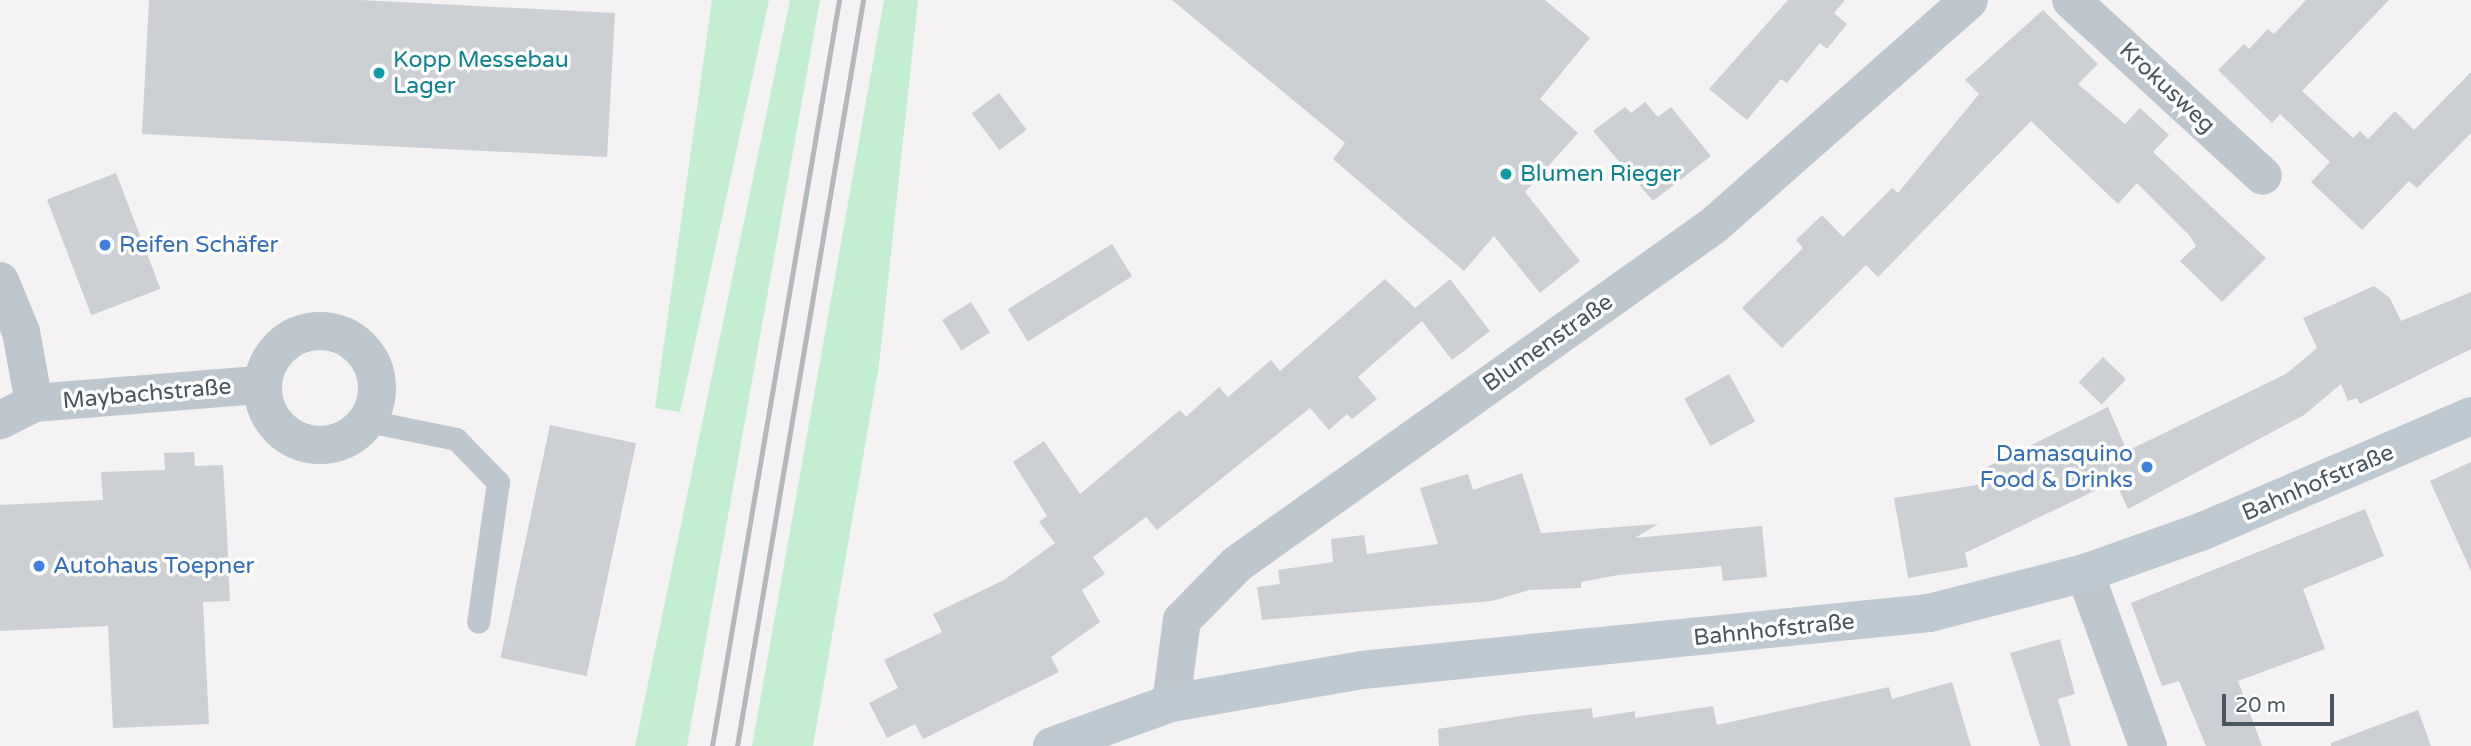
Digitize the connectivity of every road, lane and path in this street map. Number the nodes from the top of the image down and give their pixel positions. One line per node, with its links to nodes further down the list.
1 (1969, 0): 12 (street, Blumenstraße)
2 (2071, 0): 3 (street, Krokusweg)
3 (2263, 176)
4 (0, 281): 6 (street, Maybachstraße)
5 (260, 385): 6 (street, Maybachstraße); 9 (street, Maybachstraße); 9 (street, Maybachstraße)
6 (34, 403): 8 (street, Maybachstraße)
7 (2471, 416): 10 (street, Bahnhofstraße)
8 (0, 420)
9 (368, 421): 11 (lane)
10 (2085, 573): 12 (street, Bahnhofstraße); 14 (street)
11 (478, 622)
12 (1171, 703): 13 (street, Bahnhofstraße)
13 (1052, 746)
14 (2148, 746)

